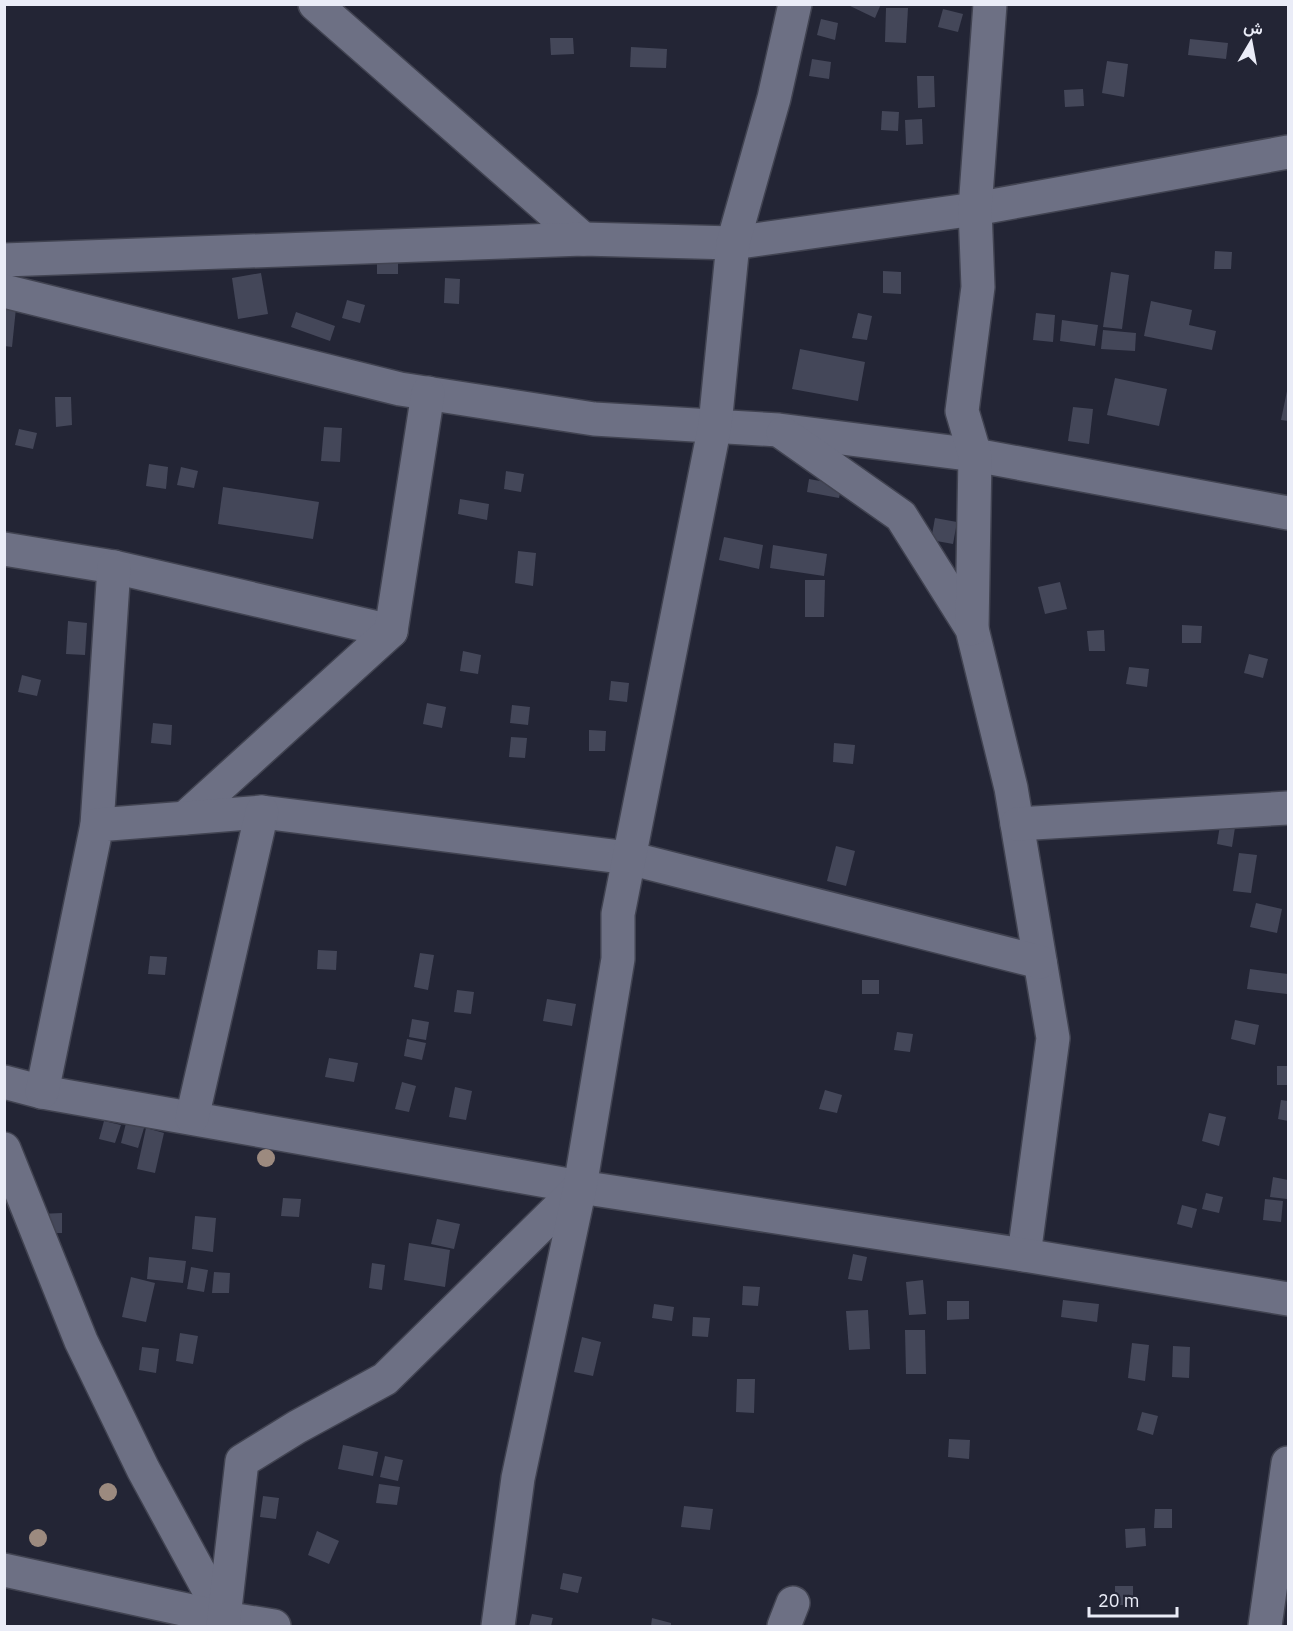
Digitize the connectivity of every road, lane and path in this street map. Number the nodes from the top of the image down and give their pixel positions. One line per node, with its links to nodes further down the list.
1 (315, 4): 6 (street)
2 (795, 4): 7 (street)
3 (990, 4): 5 (street)
4 (1288, 152): 5 (street)
5 (975, 209): 7 (street); 13 (street)
6 (583, 239): 7 (street); 8 (street)
7 (733, 243): 11 (street)
8 (4, 260)
9 (4, 291): 10 (street)
10 (428, 393): 11 (street); 18 (street)
11 (715, 425): 12 (street); 24 (street)
12 (779, 430): 13 (street); 17 (street)
13 (975, 456): 14 (street); 17 (street)
14 (1288, 513)
15 (4, 549): 16 (street)
16 (114, 567): 18 (street); 23 (street)
17 (972, 629): 22 (street)
18 (390, 631): 21 (street)
19 (1288, 808): 22 (street)
20 (262, 812): 21 (street); 24 (street); 28 (street)
21 (185, 818): 23 (street)
22 (1017, 824): 25 (street)
23 (98, 825): 27 (street)
24 (629, 858): 25 (street); 30 (street)
25 (1040, 962): 31 (street)
26 (4, 1082): 27 (street)
27 (42, 1092): 28 (street)
28 (192, 1118): 30 (street)
29 (4, 1149): 35 (street)
30 (580, 1187): 31 (street); 35 (street); 37 (street)
31 (1024, 1255): 32 (street)
32 (1288, 1299)
33 (1288, 1463): 38 (street)
34 (4, 1570): 35 (street)
35 (224, 1622): 36 (street)
36 (274, 1626)
37 (498, 1626)
38 (1265, 1626)

